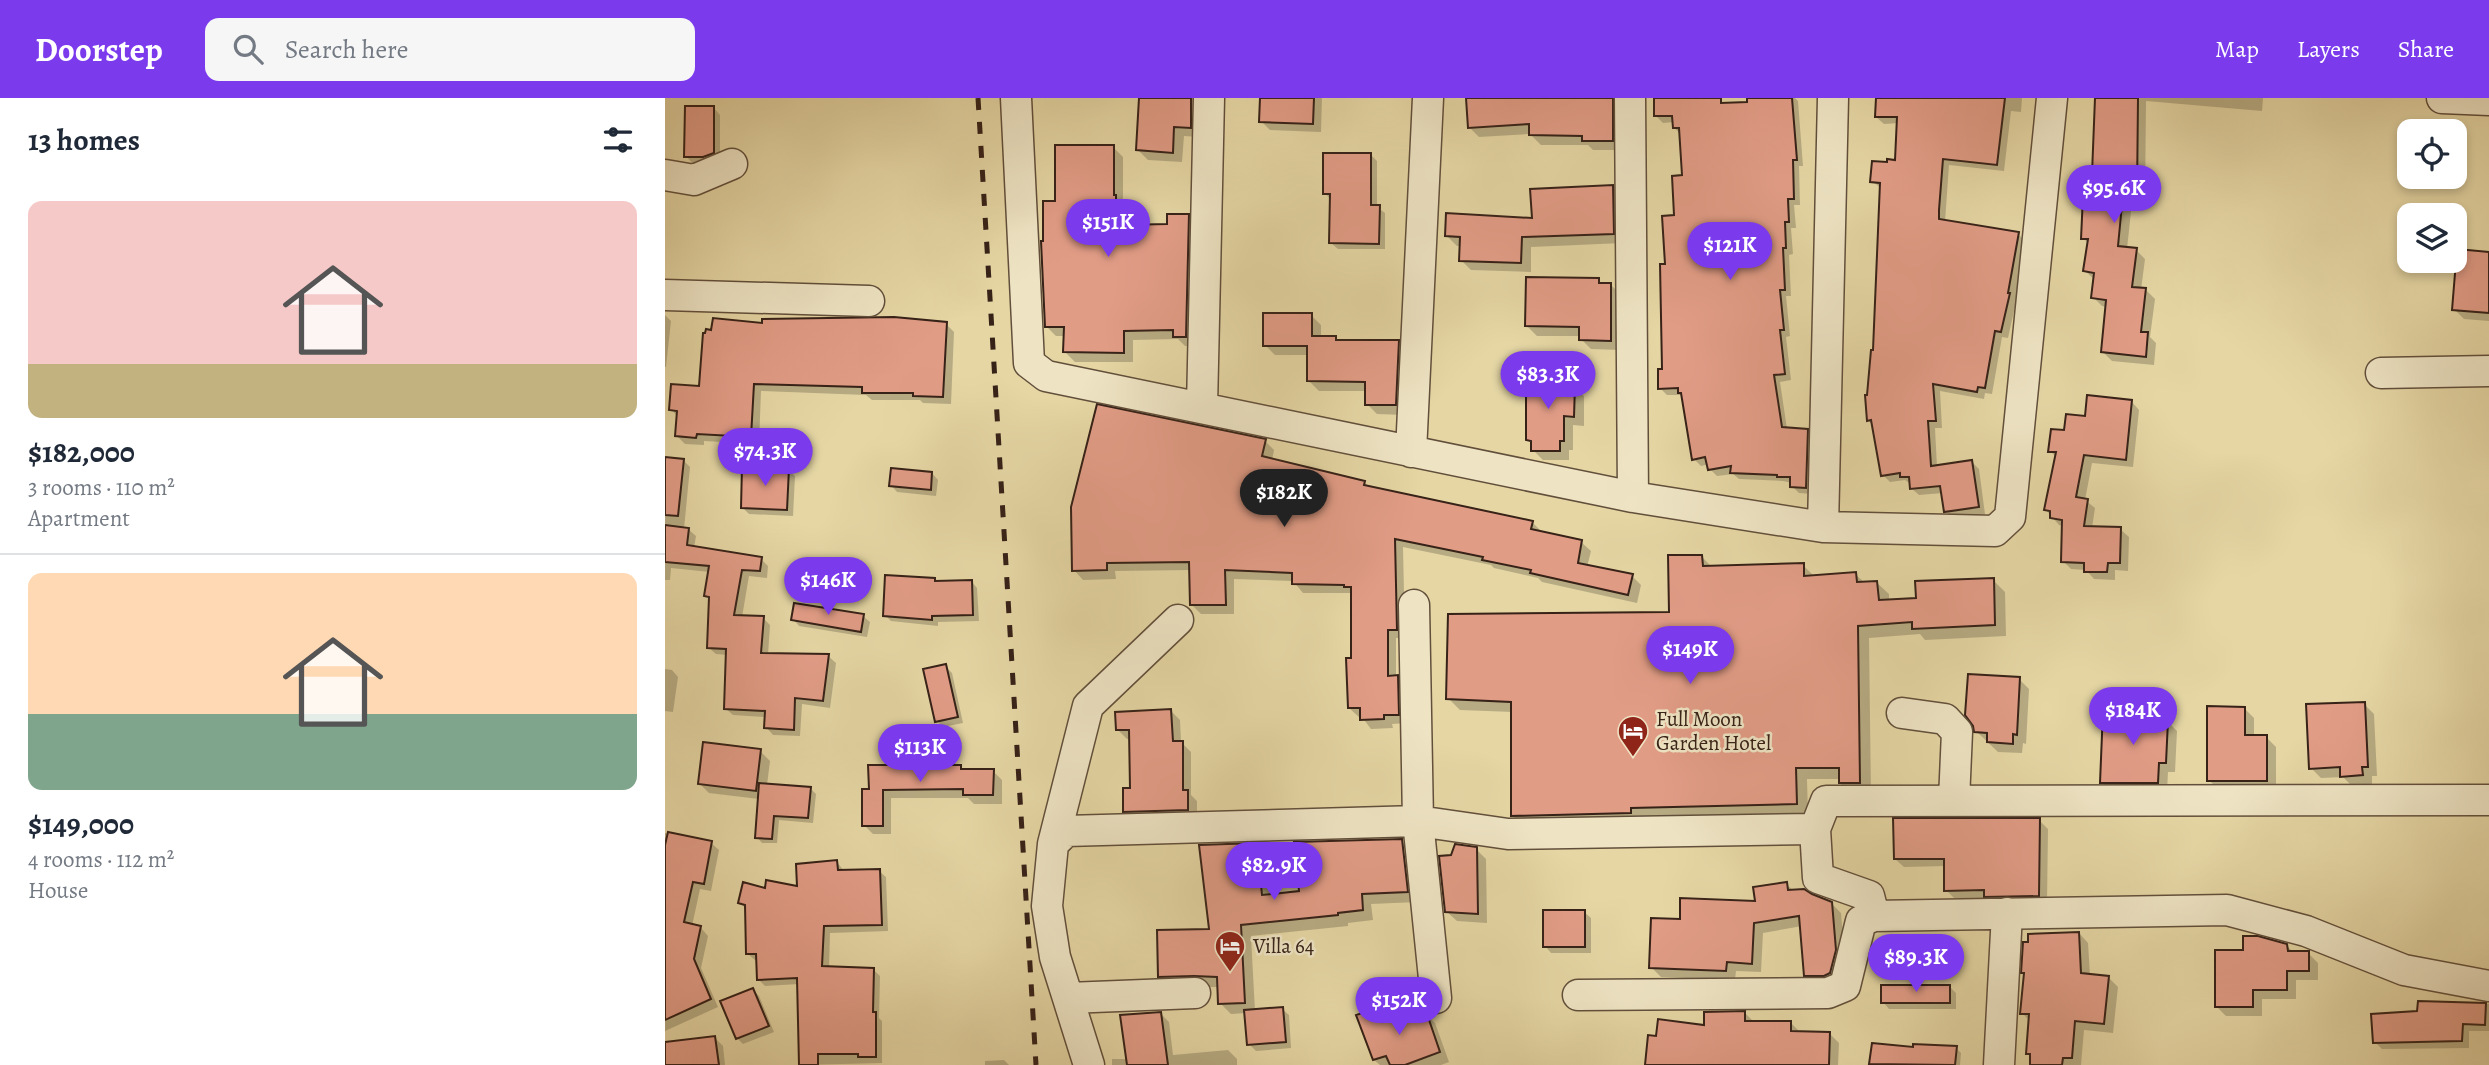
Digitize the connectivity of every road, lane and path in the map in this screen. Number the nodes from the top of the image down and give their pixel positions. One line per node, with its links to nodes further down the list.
1 (1016, 98): 15 (street)
2 (1209, 98): 15 (street)
3 (1428, 98): 16 (street)
4 (1630, 98): 17 (street)
5 (1833, 98): 18 (street)
6 (2052, 98): 18 (street)
7 (2442, 98): 8 (street)
8 (2489, 100)
9 (732, 164): 10 (street)
10 (665, 174)
11 (665, 295): 12 (street)
12 (869, 301)
13 (2489, 371): 14 (street)
14 (2381, 373)
15 (1202, 407): 16 (street)
16 (1411, 452): 17 (street)
17 (1633, 496): 18 (street)
18 (1823, 527)
19 (1414, 605): 24 (street)
20 (1178, 620): 26 (street)
21 (1902, 713): 22 (street)
22 (1954, 800): 23 (street); 25 (street)
23 (2489, 800)
24 (1418, 821): 25 (street); 26 (street); 33 (street)
25 (1815, 829): 28 (street)
26 (1053, 844): 32 (street)
27 (2007, 913): 28 (street); 29 (street); 35 (street)
28 (1874, 916): 31 (street)
29 (2489, 986)
30 (1195, 993): 32 (street)
31 (1578, 995)
32 (1068, 998): 34 (street)
33 (1436, 998)
34 (1089, 1065)
35 (1999, 1065)

